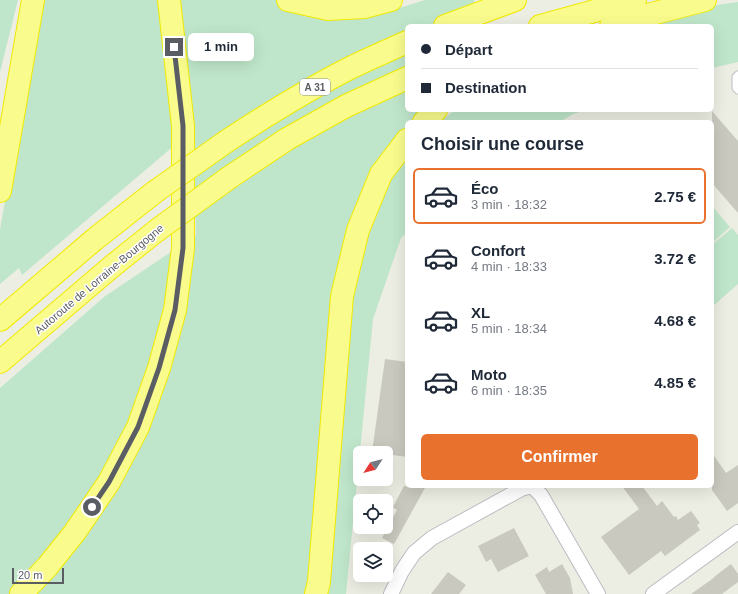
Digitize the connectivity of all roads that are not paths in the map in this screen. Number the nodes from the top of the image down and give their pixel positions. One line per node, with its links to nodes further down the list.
1 (27, 0): 16 (highway)
2 (33, 0): 20 (highway)
3 (169, 0): 26 (highway)
4 (288, 0): 5 (highway)
5 (391, 0)
6 (515, 0): 9 (highway)
7 (635, 0): 10 (highway)
8 (705, 0): 11 (highway)
9 (450, 24)
10 (547, 24)
11 (617, 24)
12 (405, 43): 21 (highway, A 31, bridge)
13 (738, 75): 15 (lane)
14 (405, 79): 22 (highway, Autoroute de Lorraine-Bourgogne, bridge)
15 (738, 90)
16 (0, 110)
17 (434, 112): 18 (highway)
18 (426, 120)
19 (405, 143): 27 (highway)
20 (0, 191)
21 (6, 315)
22 (2, 360)
23 (525, 488): 28 (street)
24 (534, 488): 29 (street)
25 (738, 532): 30 (street)
26 (21, 594)
27 (316, 594)
28 (390, 594)
29 (598, 594)
30 (653, 594)

